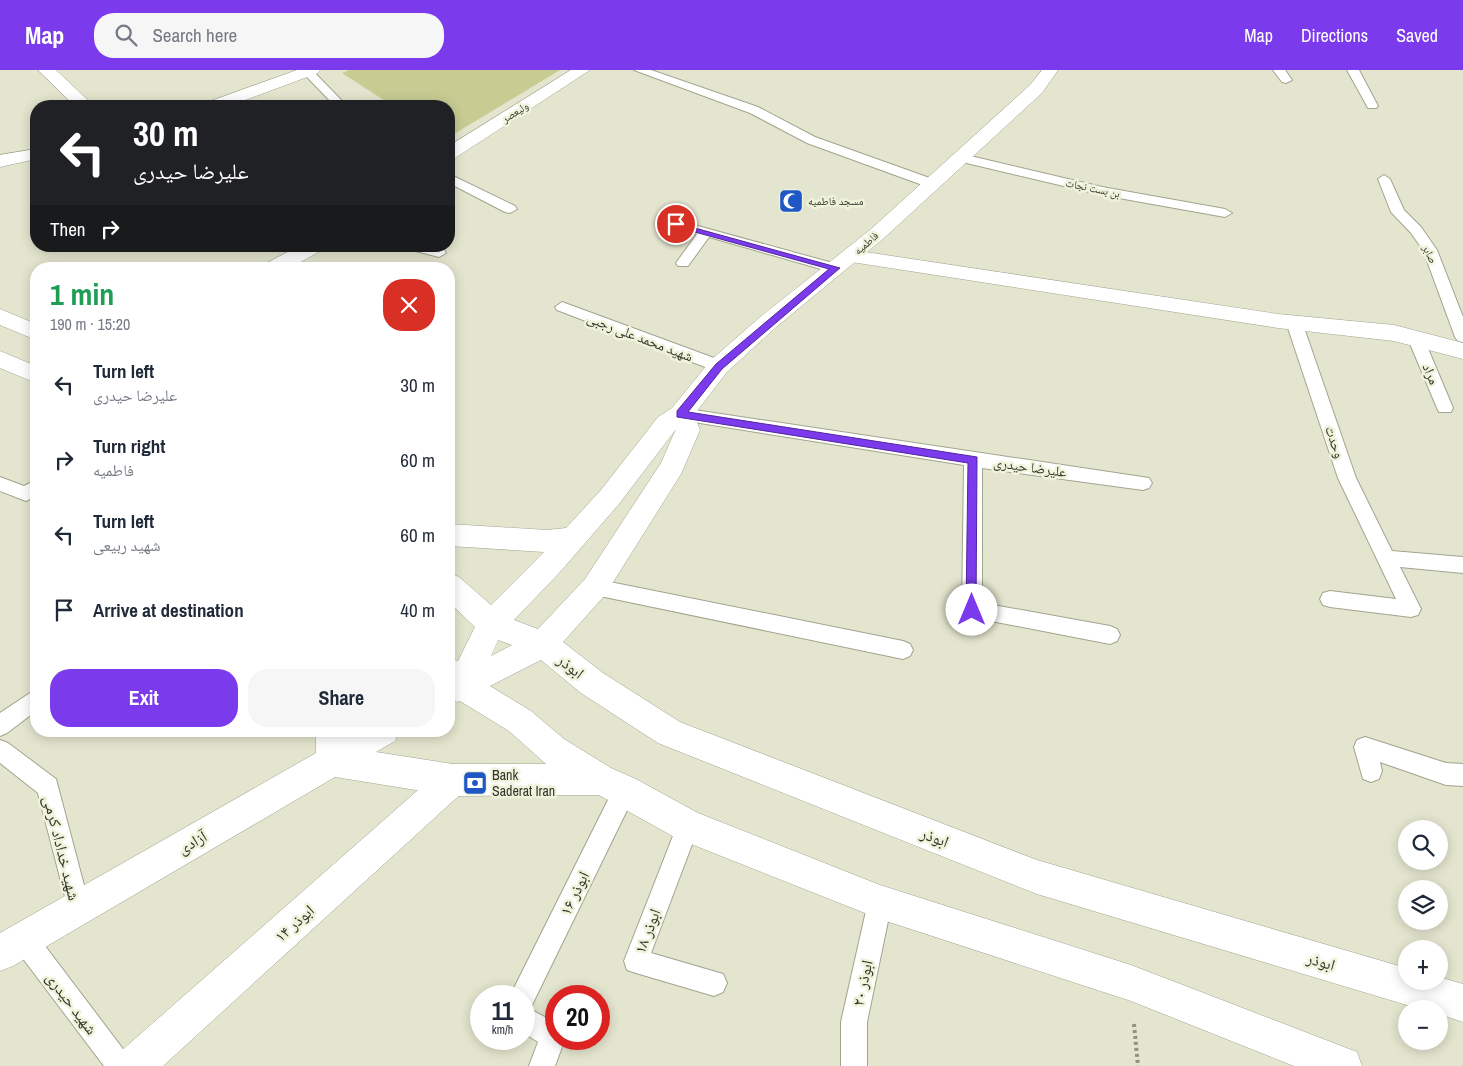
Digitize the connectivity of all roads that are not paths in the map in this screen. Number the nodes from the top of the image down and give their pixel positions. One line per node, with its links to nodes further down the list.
1 (46, 70): 9 (street)
2 (582, 70): 13 (street, ولیعصر)
3 (640, 70): 19 (lane)
4 (1050, 70): 15 (street, فاطمیه)
5 (1279, 70): 8 (lane)
6 (1353, 70): 12 (lane)
7 (310, 71): 10 (street); 11 (lane)
8 (1286, 80)
9 (79, 100)
10 (230, 100)
11 (336, 100)
12 (1372, 106)
13 (455, 150)
14 (30, 155): 16 (street)
15 (962, 158): 19 (street, فاطمیه); 21 (lane, بن بست نجات)
16 (0, 161)
17 (1384, 178): 34 (lane, صابر)
18 (455, 181): 20 (lane)
19 (933, 184): 28 (street, فاطمیه)
20 (510, 209)
21 (1225, 213)
22 (676, 224): 23 (lane)
23 (706, 232): 28 (lane); 29 (lane)
24 (304, 252): 27 (street)
25 (435, 252): 26 (lane)
26 (439, 253)
27 (285, 262)
28 (844, 262): 32 (street); 38 (street, فاطمیه)
29 (683, 263)
30 (562, 307): 38 (lane, شهید محمد علی رجبی)
31 (0, 316): 33 (street)
32 (1294, 322): 35 (street); 48 (lane, وحدت)
33 (30, 330)
34 (1463, 337)
35 (1416, 339): 36 (street); 40 (lane, مراد)
36 (1463, 351)
37 (0, 358): 39 (street)
38 (719, 366): 41 (street, فاطمیه)
39 (30, 372)
40 (1445, 408)
41 (681, 414): 42 (lane, علیرضا حیدری); 47 (street, فاطمیه); 50 (street)
42 (973, 460): 43 (lane, علیرضا حیدری); 54 (lane)
43 (1143, 483)
44 (0, 484): 45 (lane)
45 (30, 491)
46 (455, 535): 47 (street)
47 (572, 538): 53 (street, فاطمیه)
48 (1386, 558): 49 (lane); 52 (lane, وحدت)
49 (1463, 565)
50 (595, 587): 55 (street); 56 (lane)
51 (455, 591): 53 (street, ابوذر)
52 (1330, 599)
53 (491, 624): 55 (street, ابوذر); 57 (street, فاطمیه)
54 (1110, 634)
55 (543, 644): 58 (street); 75 (street, ابوذر)
56 (903, 650)
57 (455, 680)
58 (455, 682)
59 (455, 684): 68 (street)
60 (30, 704): 61 (lane)
61 (0, 726)
62 (363, 737): 63 (street, آزادی)
63 (332, 746): 67 (street); 71 (street, آزادی)
64 (0, 750): 71 (lane, شهید خداداد کرمی)
65 (1371, 771): 66 (lane)
66 (1463, 775)
67 (453, 780): 68 (street); 78 (street, ابوذر ۱۴)
68 (613, 784): 69 (street); 74 (lane, ابوذر ۱۶)
69 (688, 826): 70 (street); 73 (lane, ابوذر ۱۸)
70 (880, 902): 80 (lane, ابوذر ۲۰); 81 (street)
71 (78, 908): 72 (street, آزادی)
72 (12, 946): 77 (lane, شهید حیدری)
73 (714, 983)
74 (528, 985)
75 (1463, 1003)
76 (535, 1025): 79 (lane)
77 (120, 1066)
78 (134, 1066)
79 (542, 1066)
80 (854, 1066)
81 (1343, 1066)

